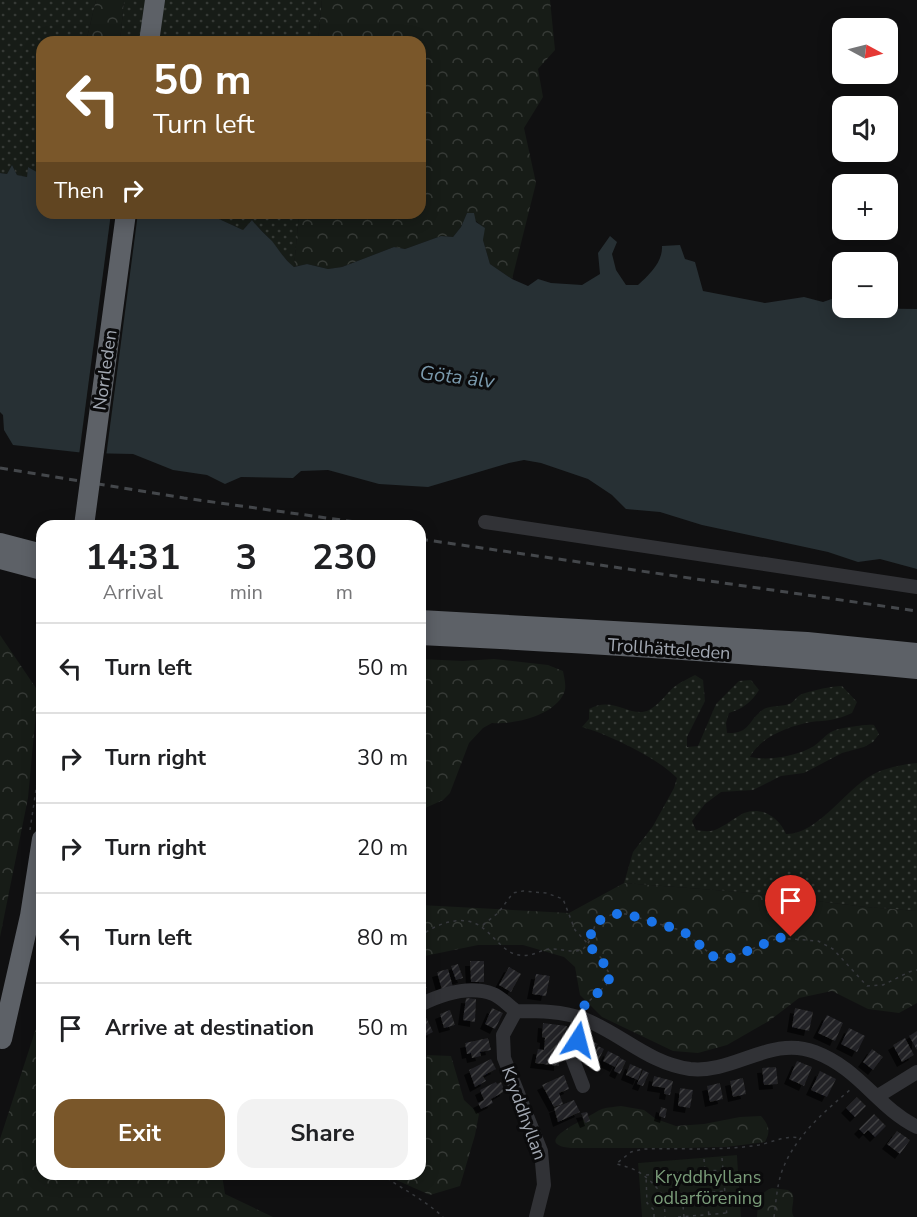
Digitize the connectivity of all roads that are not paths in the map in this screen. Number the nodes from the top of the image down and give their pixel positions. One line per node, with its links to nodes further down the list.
1 (154, 0): 2 (highway)
2 (150, 36)
3 (125, 219): 4 (highway, Norrleden, bridge)
4 (85, 520)
5 (485, 522): 10 (street)
6 (0, 543): 7 (highway)
7 (36, 552)
8 (0, 559): 9 (highway)
9 (36, 568)
10 (917, 587)
11 (426, 620): 13 (highway, Trollhätteleden)
12 (426, 635): 14 (highway, Trollhätteleden)
13 (917, 653)
14 (917, 669)
15 (36, 878): 19 (highway)
16 (426, 1002): 17 (street)
17 (516, 1011): 18 (street); 24 (street, Kryddhyllan)
18 (584, 1019): 21 (street); 22 (street)
19 (2, 1039)
20 (917, 1072): 22 (street)
21 (583, 1086)
22 (879, 1096): 23 (street)
23 (917, 1127)
24 (536, 1217)

